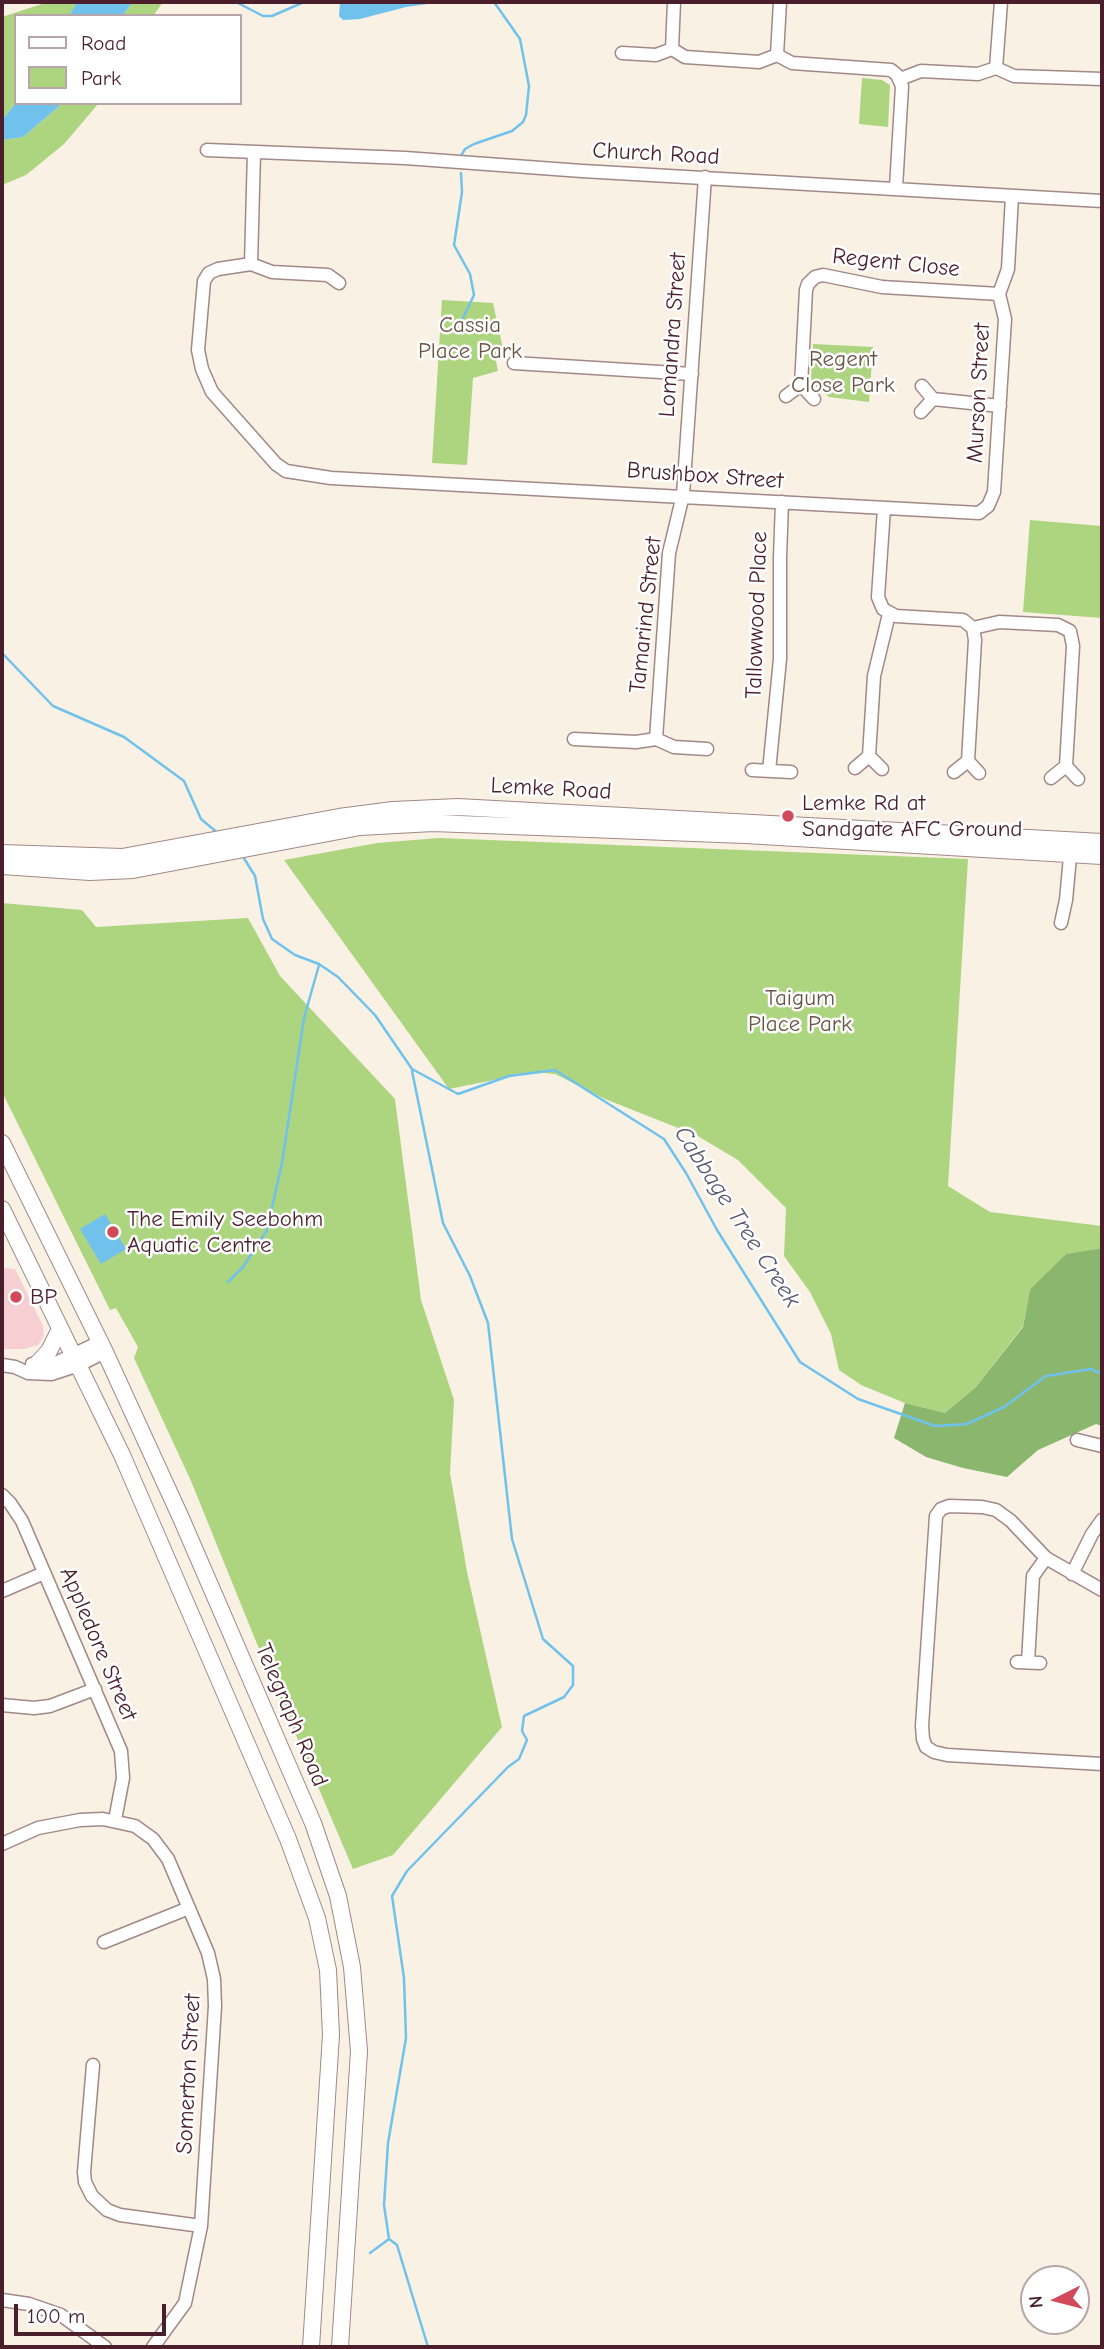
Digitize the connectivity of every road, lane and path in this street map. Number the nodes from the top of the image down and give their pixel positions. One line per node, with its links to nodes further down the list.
1 (674, 2): 4 (street)
2 (780, 2): 6 (street)
3 (1000, 2): 7 (street)
4 (672, 49): 5 (street); 6 (street)
5 (622, 52)
6 (777, 55): 8 (street)
7 (996, 68): 8 (street); 9 (street)
8 (900, 79): 13 (street)
9 (1102, 79)
10 (207, 150): 11 (street, Church Road)
11 (254, 152): 12 (street, Church Road); 16 (street)
12 (705, 177): 13 (street, Church Road); 20 (street, Lomandra Street)
13 (896, 188): 14 (street, Church Road)
14 (1012, 195): 15 (street, Church Road); 18 (street, Murson Street)
15 (1102, 201)
16 (251, 264): 17 (street); 28 (street, Brushbox Street)
17 (339, 283)
18 (999, 294): 21 (street, Regent Close); 26 (street, Murson Street)
19 (514, 363): 20 (street)
20 (692, 374): 28 (street, Lomandra Street)
21 (801, 385): 23 (street); 24 (street)
22 (922, 386): 25 (street)
23 (786, 396)
24 (814, 399)
25 (933, 399): 26 (street); 27 (street)
26 (1000, 405): 31 (street, Murson Street)
27 (921, 412)
28 (683, 495): 29 (street, Brushbox Street); 35 (street, Tamarind Street)
29 (782, 502): 30 (street, Brushbox Street); 43 (street, Tallowwood Place)
30 (884, 508): 31 (street, Brushbox Street); 32 (street)
31 (986, 509)
32 (889, 614): 33 (street); 37 (street)
33 (973, 628): 38 (street); 39 (street)
34 (574, 739): 35 (street)
35 (656, 739): 36 (street)
36 (707, 749)
37 (869, 756): 40 (street); 41 (street)
38 (968, 761): 45 (street); 46 (street)
39 (1066, 766): 47 (street); 48 (street)
40 (855, 768)
41 (882, 769)
42 (752, 770): 43 (street)
43 (769, 771): 44 (street)
44 (791, 772)
45 (954, 772)
46 (979, 773)
47 (1051, 778)
48 (1077, 779)
49 (1102, 842): 50 (main road, Lemke Road)
50 (1071, 846): 52 (main road, Lemke Road); 53 (main road, Lemke Road); 55 (street)
51 (2, 853): 53 (main road, Lemke Road)
52 (1102, 856)
53 (163, 858): 54 (main road, Lemke Road)
54 (2, 866)
55 (1061, 923)
56 (2, 1143): 59 (main road, Telegraph Road)
57 (2, 1209): 58 (main road)
58 (60, 1329): 60 (main road); 61 (main road)
59 (102, 1347): 60 (street); 86 (main road, Telegraph Road)
60 (76, 1361): 61 (street); 62 (street); 85 (main road)
61 (36, 1365): 62 (street)
62 (8, 1366)
63 (1077, 1440): 64 (street)
64 (1102, 1446)
65 (2, 1495): 68 (street, Appledore Street)
66 (1102, 1520): 69 (street)
67 (1046, 1558): 69 (street); 72 (street); 75 (street)
68 (44, 1573): 71 (street); 73 (street, Appledore Street)
69 (1072, 1574): 70 (street)
70 (1102, 1590)
71 (2, 1591)
72 (1028, 1662)
73 (95, 1689): 74 (street); 76 (street, Appledore Street)
74 (2, 1705)
75 (1102, 1764)
76 (115, 1820): 77 (street, Somerton Street); 78 (street, Somerton Street)
77 (2, 1844)
78 (190, 1908): 79 (street); 81 (street, Somerton Street)
79 (104, 1942)
80 (93, 2065): 81 (street)
81 (201, 2226): 84 (street, Somerton Street)
82 (2, 2300): 83 (street)
83 (105, 2347)
84 (153, 2347)
85 (311, 2347)
86 (340, 2347)

